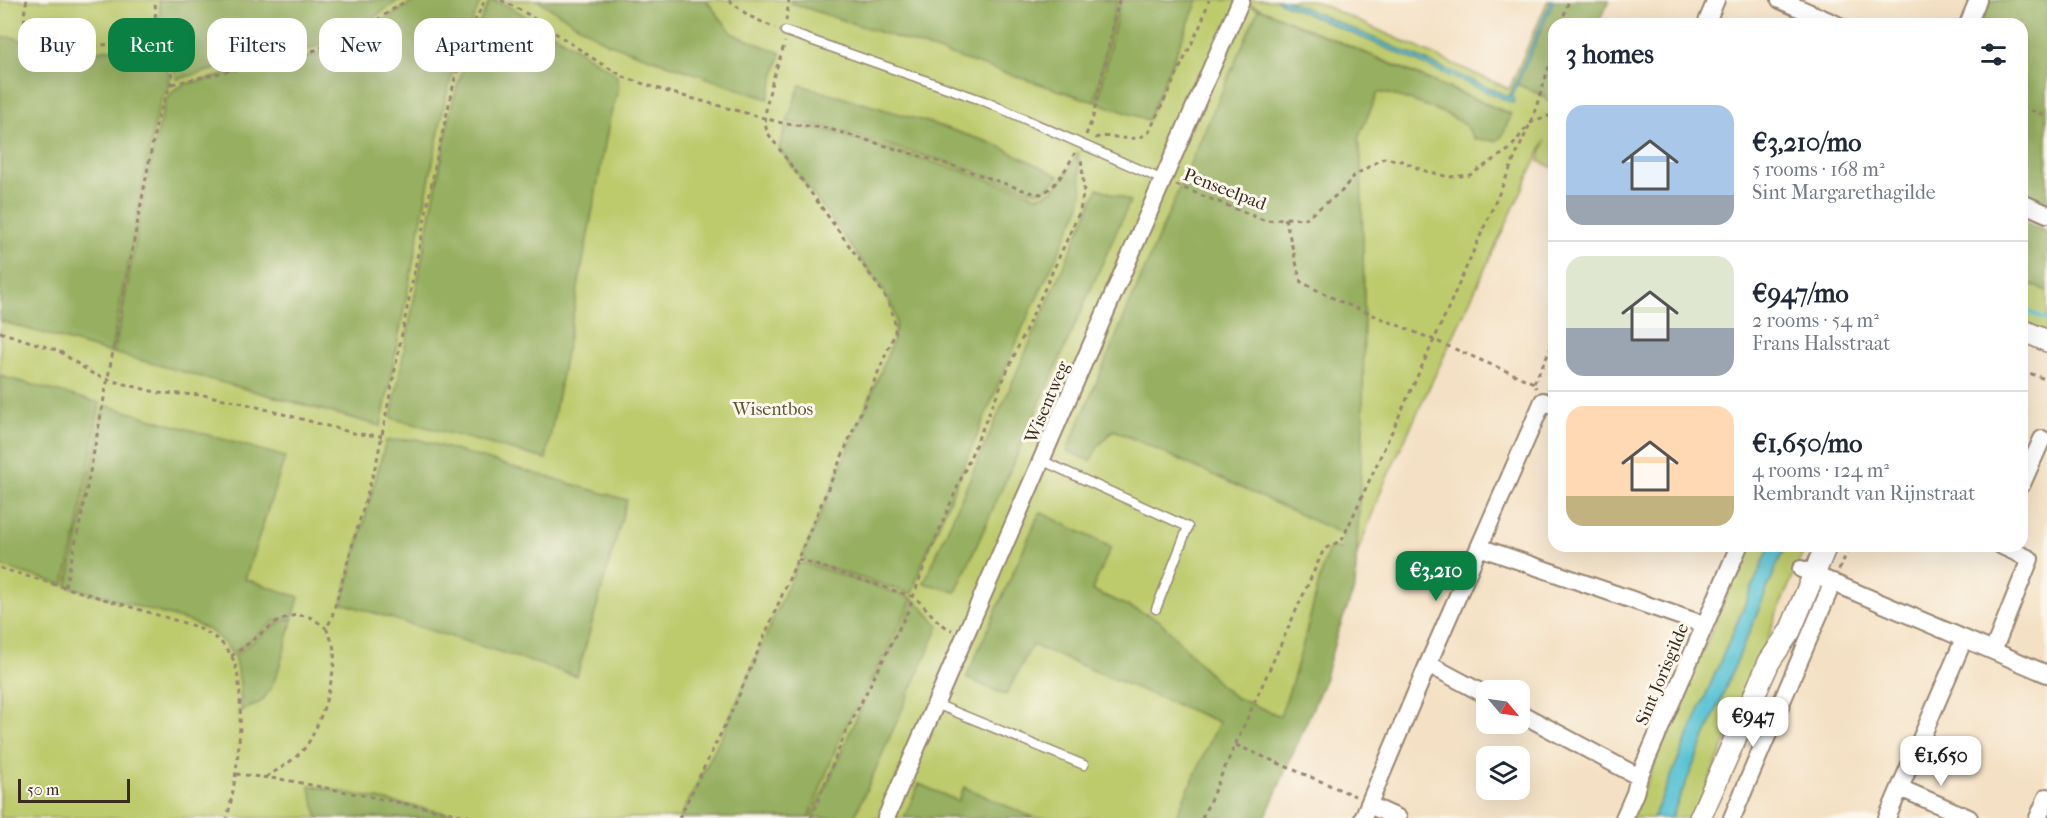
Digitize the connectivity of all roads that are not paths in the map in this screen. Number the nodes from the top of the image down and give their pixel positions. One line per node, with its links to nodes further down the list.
1 (1241, 0): 9 (street, Wisentweg)
2 (1716, 0): 5 (street)
3 (1780, 0): 6 (street)
4 (1978, 0): 7 (street)
5 (1708, 18)
6 (1822, 18)
7 (1970, 18)
8 (785, 31): 9 (lane)
9 (1163, 180): 18 (street, Wisentweg)
10 (2028, 206): 11 (street)
11 (2047, 214)
12 (2028, 333): 13 (street)
13 (2047, 341)
14 (2028, 348): 15 (street)
15 (2047, 356)
16 (1548, 403): 20 (street)
17 (2042, 439): 19 (street)
18 (1043, 461): 26 (lane); 33 (street, Wisentweg)
19 (2028, 470)
20 (1479, 548): 27 (street); 30 (street)
21 (1736, 552): 27 (street, Sint Jorisgilde)
22 (1812, 552): 25 (street)
23 (1824, 552): 25 (street)
24 (2015, 552): 29 (street)
25 (1816, 575): 28 (street); 43 (street); 44 (street)
26 (1156, 609)
27 (1705, 625): 36 (street, Sint Jorisgilde)
28 (1964, 639): 29 (street); 37 (street)
29 (1993, 651): 31 (street)
30 (1428, 663): 32 (street); 39 (street)
31 (2047, 674)
32 (1476, 689)
33 (936, 704): 35 (lane); 40 (street, Wisentweg)
34 (1530, 718): 36 (street)
35 (1084, 765)
36 (1639, 777): 42 (street, Sint Jorisgilde)
37 (1900, 788): 45 (street); 46 (street)
38 (2047, 797): 47 (street)
39 (1366, 812): 41 (street)
40 (886, 818)
41 (1398, 818)
42 (1624, 818)
43 (1700, 818)
44 (1732, 818)
45 (1887, 818)
46 (1969, 818)
47 (2038, 818)

